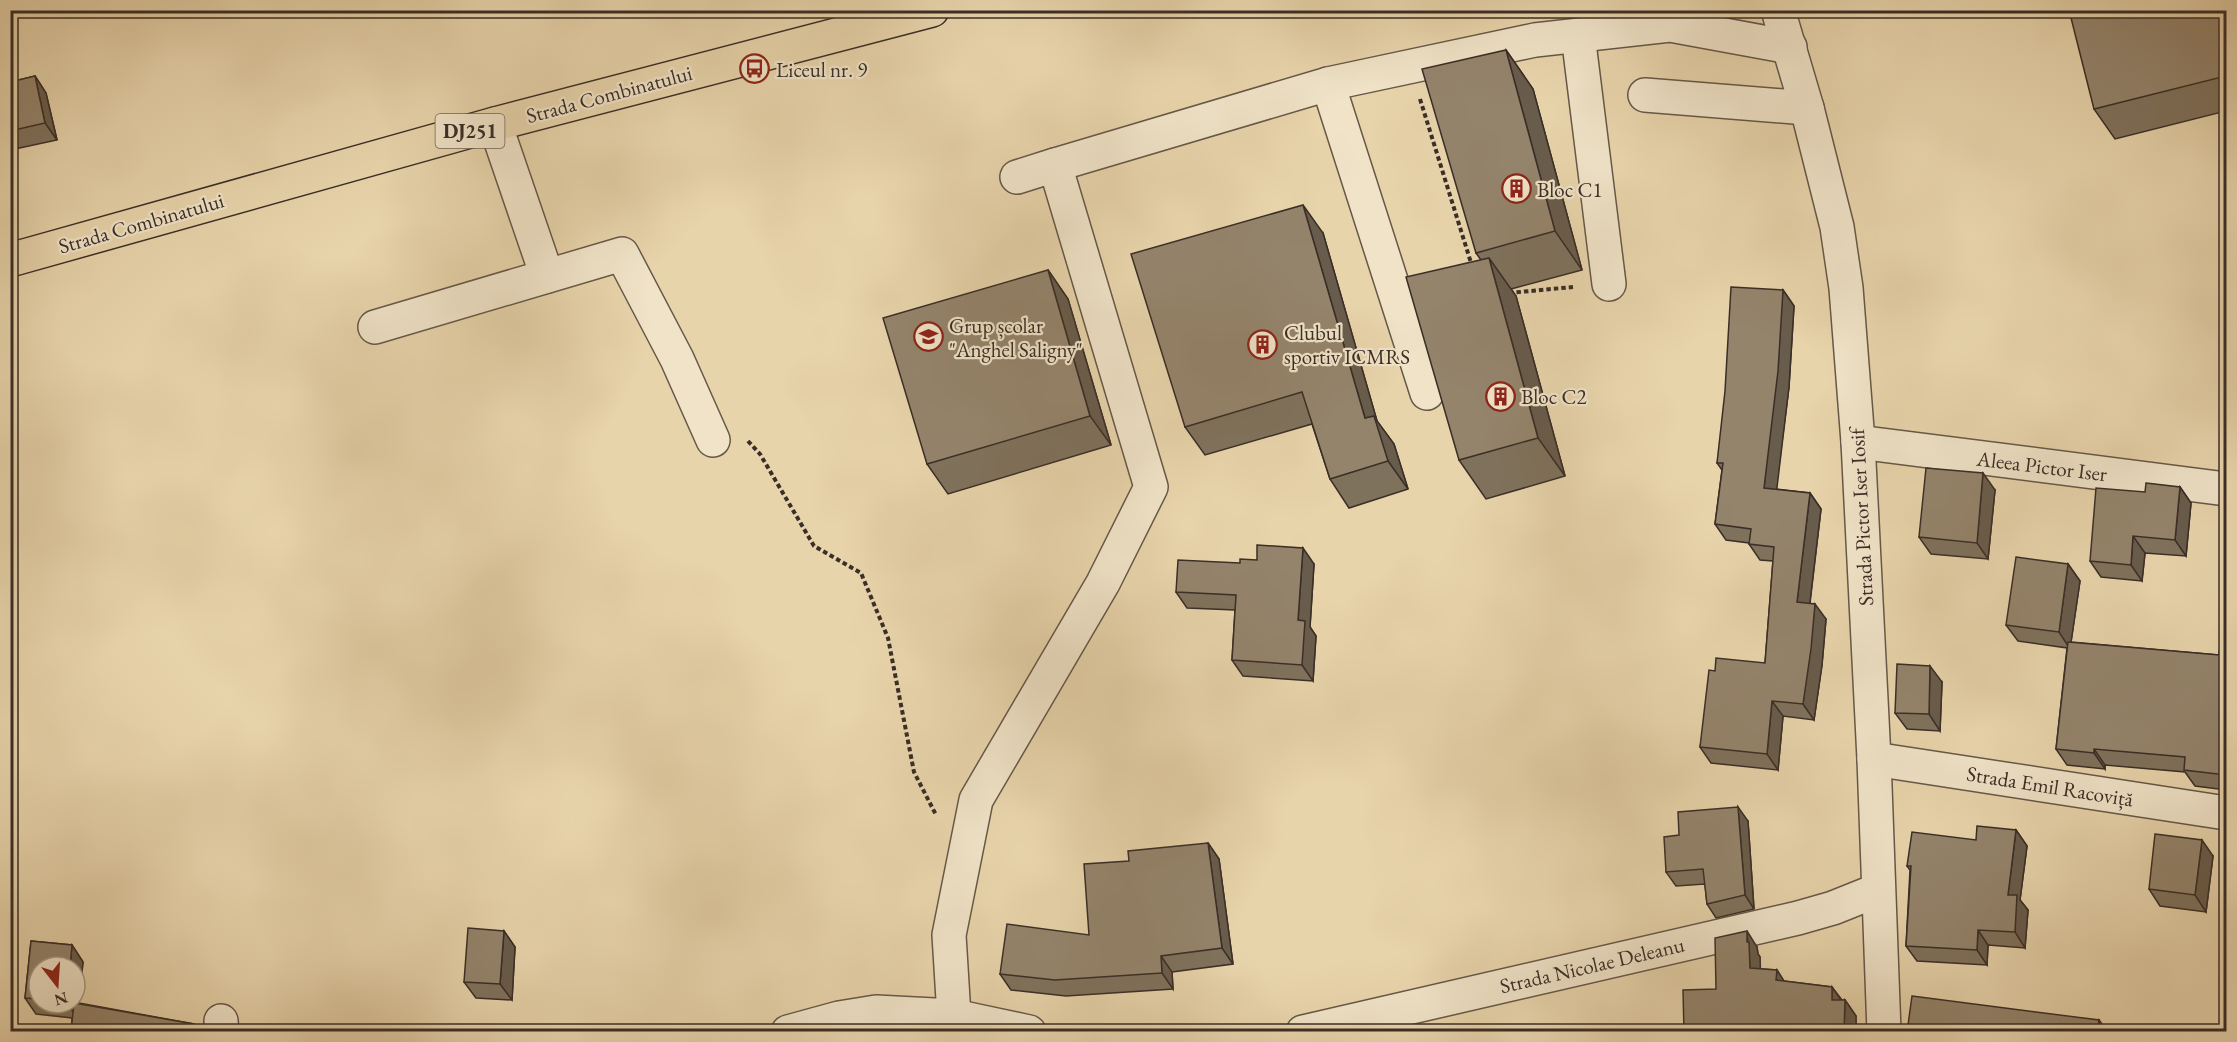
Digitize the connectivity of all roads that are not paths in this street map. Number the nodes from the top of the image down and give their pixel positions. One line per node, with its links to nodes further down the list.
1 (932, 10): 8 (main road, Strada Combinatului / DJ251)
2 (1778, 10): 4 (street, Strada Pictor Iser Iosif)
3 (1578, 35): 4 (street); 5 (street); 13 (street)
4 (1790, 47): 7 (street, Strada Pictor Iser Iosif)
5 (1328, 84): 9 (street); 15 (street)
6 (1645, 95): 7 (street)
7 (1807, 108): 17 (street, Strada Pictor Iser Iosif)
8 (495, 124): 11 (main road, Strada Combinatului / DJ251); 12 (street)
9 (1055, 165): 10 (street); 22 (street)
10 (1017, 177)
11 (10, 260)
12 (547, 276): 14 (street); 16 (street)
13 (1609, 284)
14 (375, 327)
15 (1427, 393)
16 (713, 440)
17 (1858, 442): 18 (street, Aleea Pictor Iser); 19 (street, Strada Pictor Iser Iosif)
18 (2226, 489)
19 (1874, 759): 20 (street, Strada Emil Racoviță); 21 (street, Strada Pictor Iser Iosif)
20 (2226, 813)
21 (1878, 890): 25 (street, Strada Nicolae Deleanu); 26 (street, Strada Pictor Iser Iosif)
22 (955, 1024): 23 (street); 24 (street)
23 (788, 1032)
24 (1029, 1032)
25 (1303, 1032)
26 (1884, 1032)

